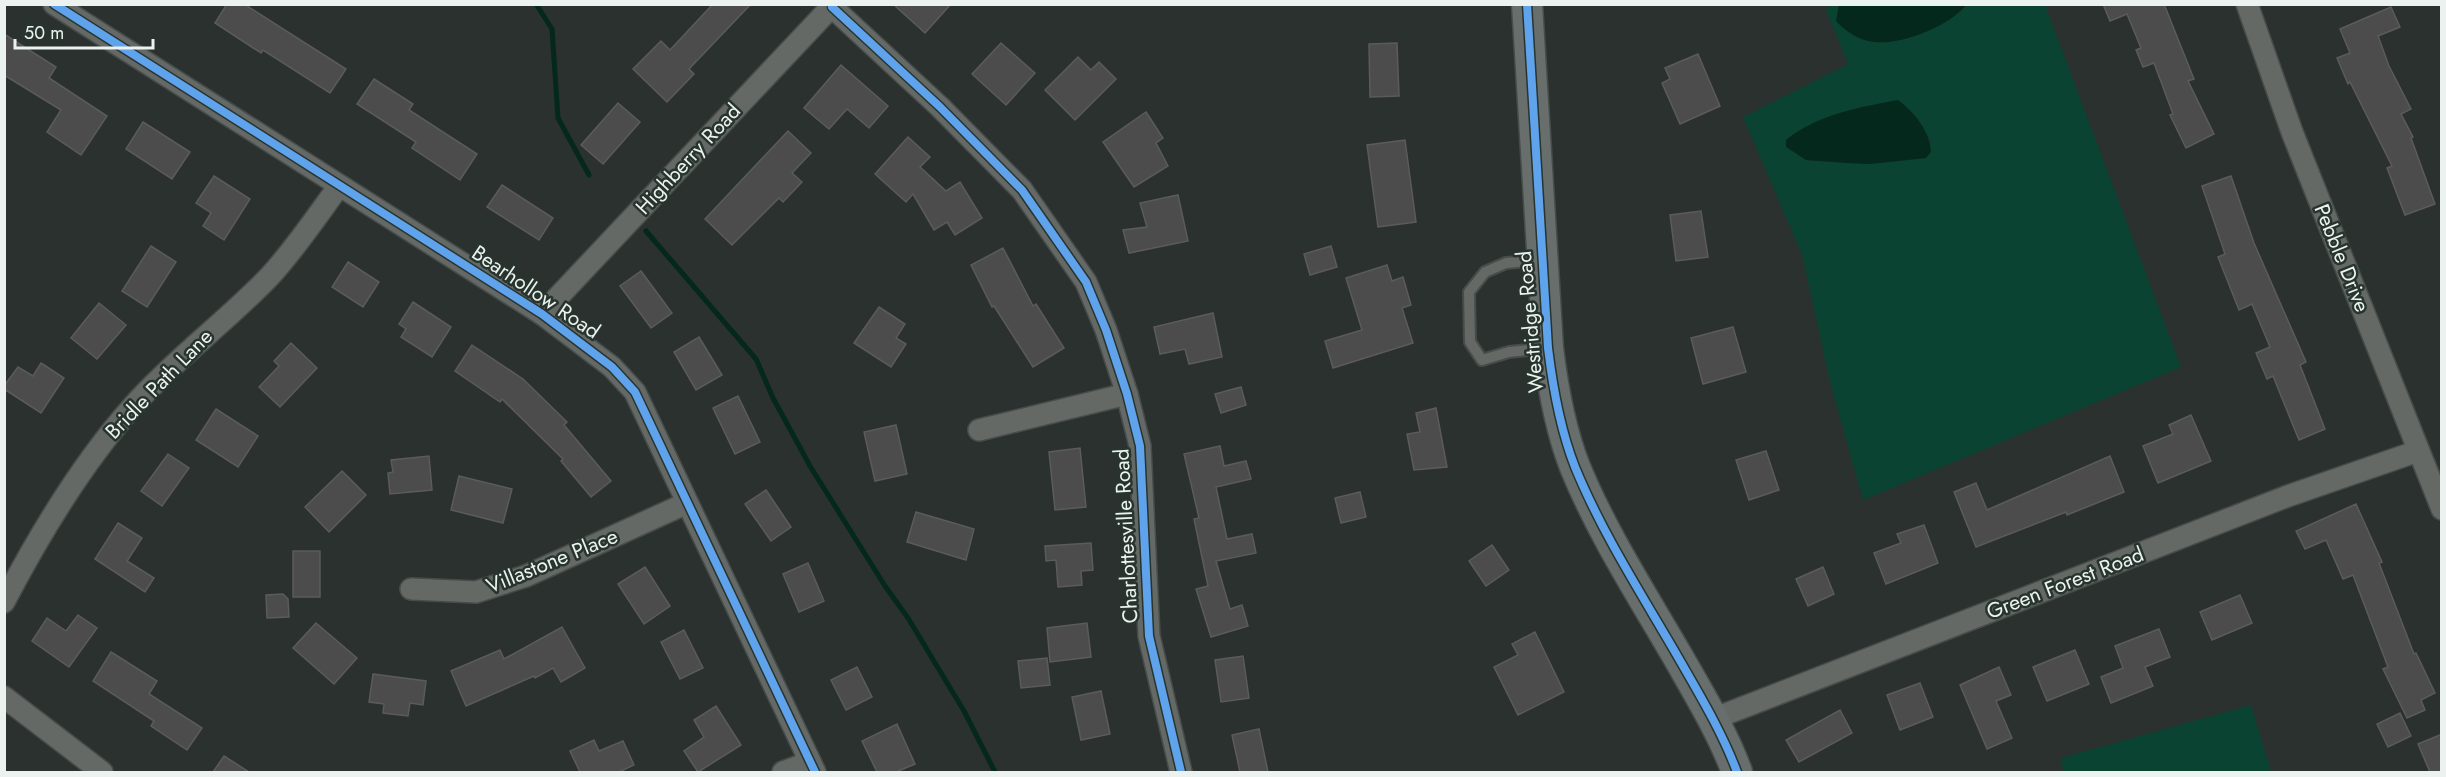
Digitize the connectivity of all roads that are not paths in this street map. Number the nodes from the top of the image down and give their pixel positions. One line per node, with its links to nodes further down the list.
1 (54, 4): 5 (street, Bearhollow Road)
2 (1527, 4): 6 (main road, Westridge Road)
3 (2247, 4): 11 (street, Pebble Drive)
4 (833, 6): 7 (street, Highberry Road); 9 (street, Charlottesville Road)
5 (339, 186): 7 (street, Bearhollow Road); 15 (street, Bridle Path Lane)
6 (1542, 260): 8 (main road, Westridge Road); 8 (lane)
7 (542, 314): 12 (street, Bearhollow Road)
8 (1548, 348): 17 (main road, Westridge Road)
9 (1127, 394): 10 (street); 21 (street, Charlottesville Road)
10 (979, 430)
11 (2418, 451): 13 (street, Pebble Drive); 17 (street, Green Forest Road)
12 (687, 503): 14 (street, Villastone Place); 18 (street, Bearhollow Road)
13 (2442, 509)
14 (411, 589)
15 (4, 602)
16 (4, 697): 19 (street)
17 (1713, 719): 22 (main road, Westridge Road)
18 (813, 767): 20 (street)
19 (102, 772)
20 (783, 772)
21 (1181, 772)
22 (1737, 772)

